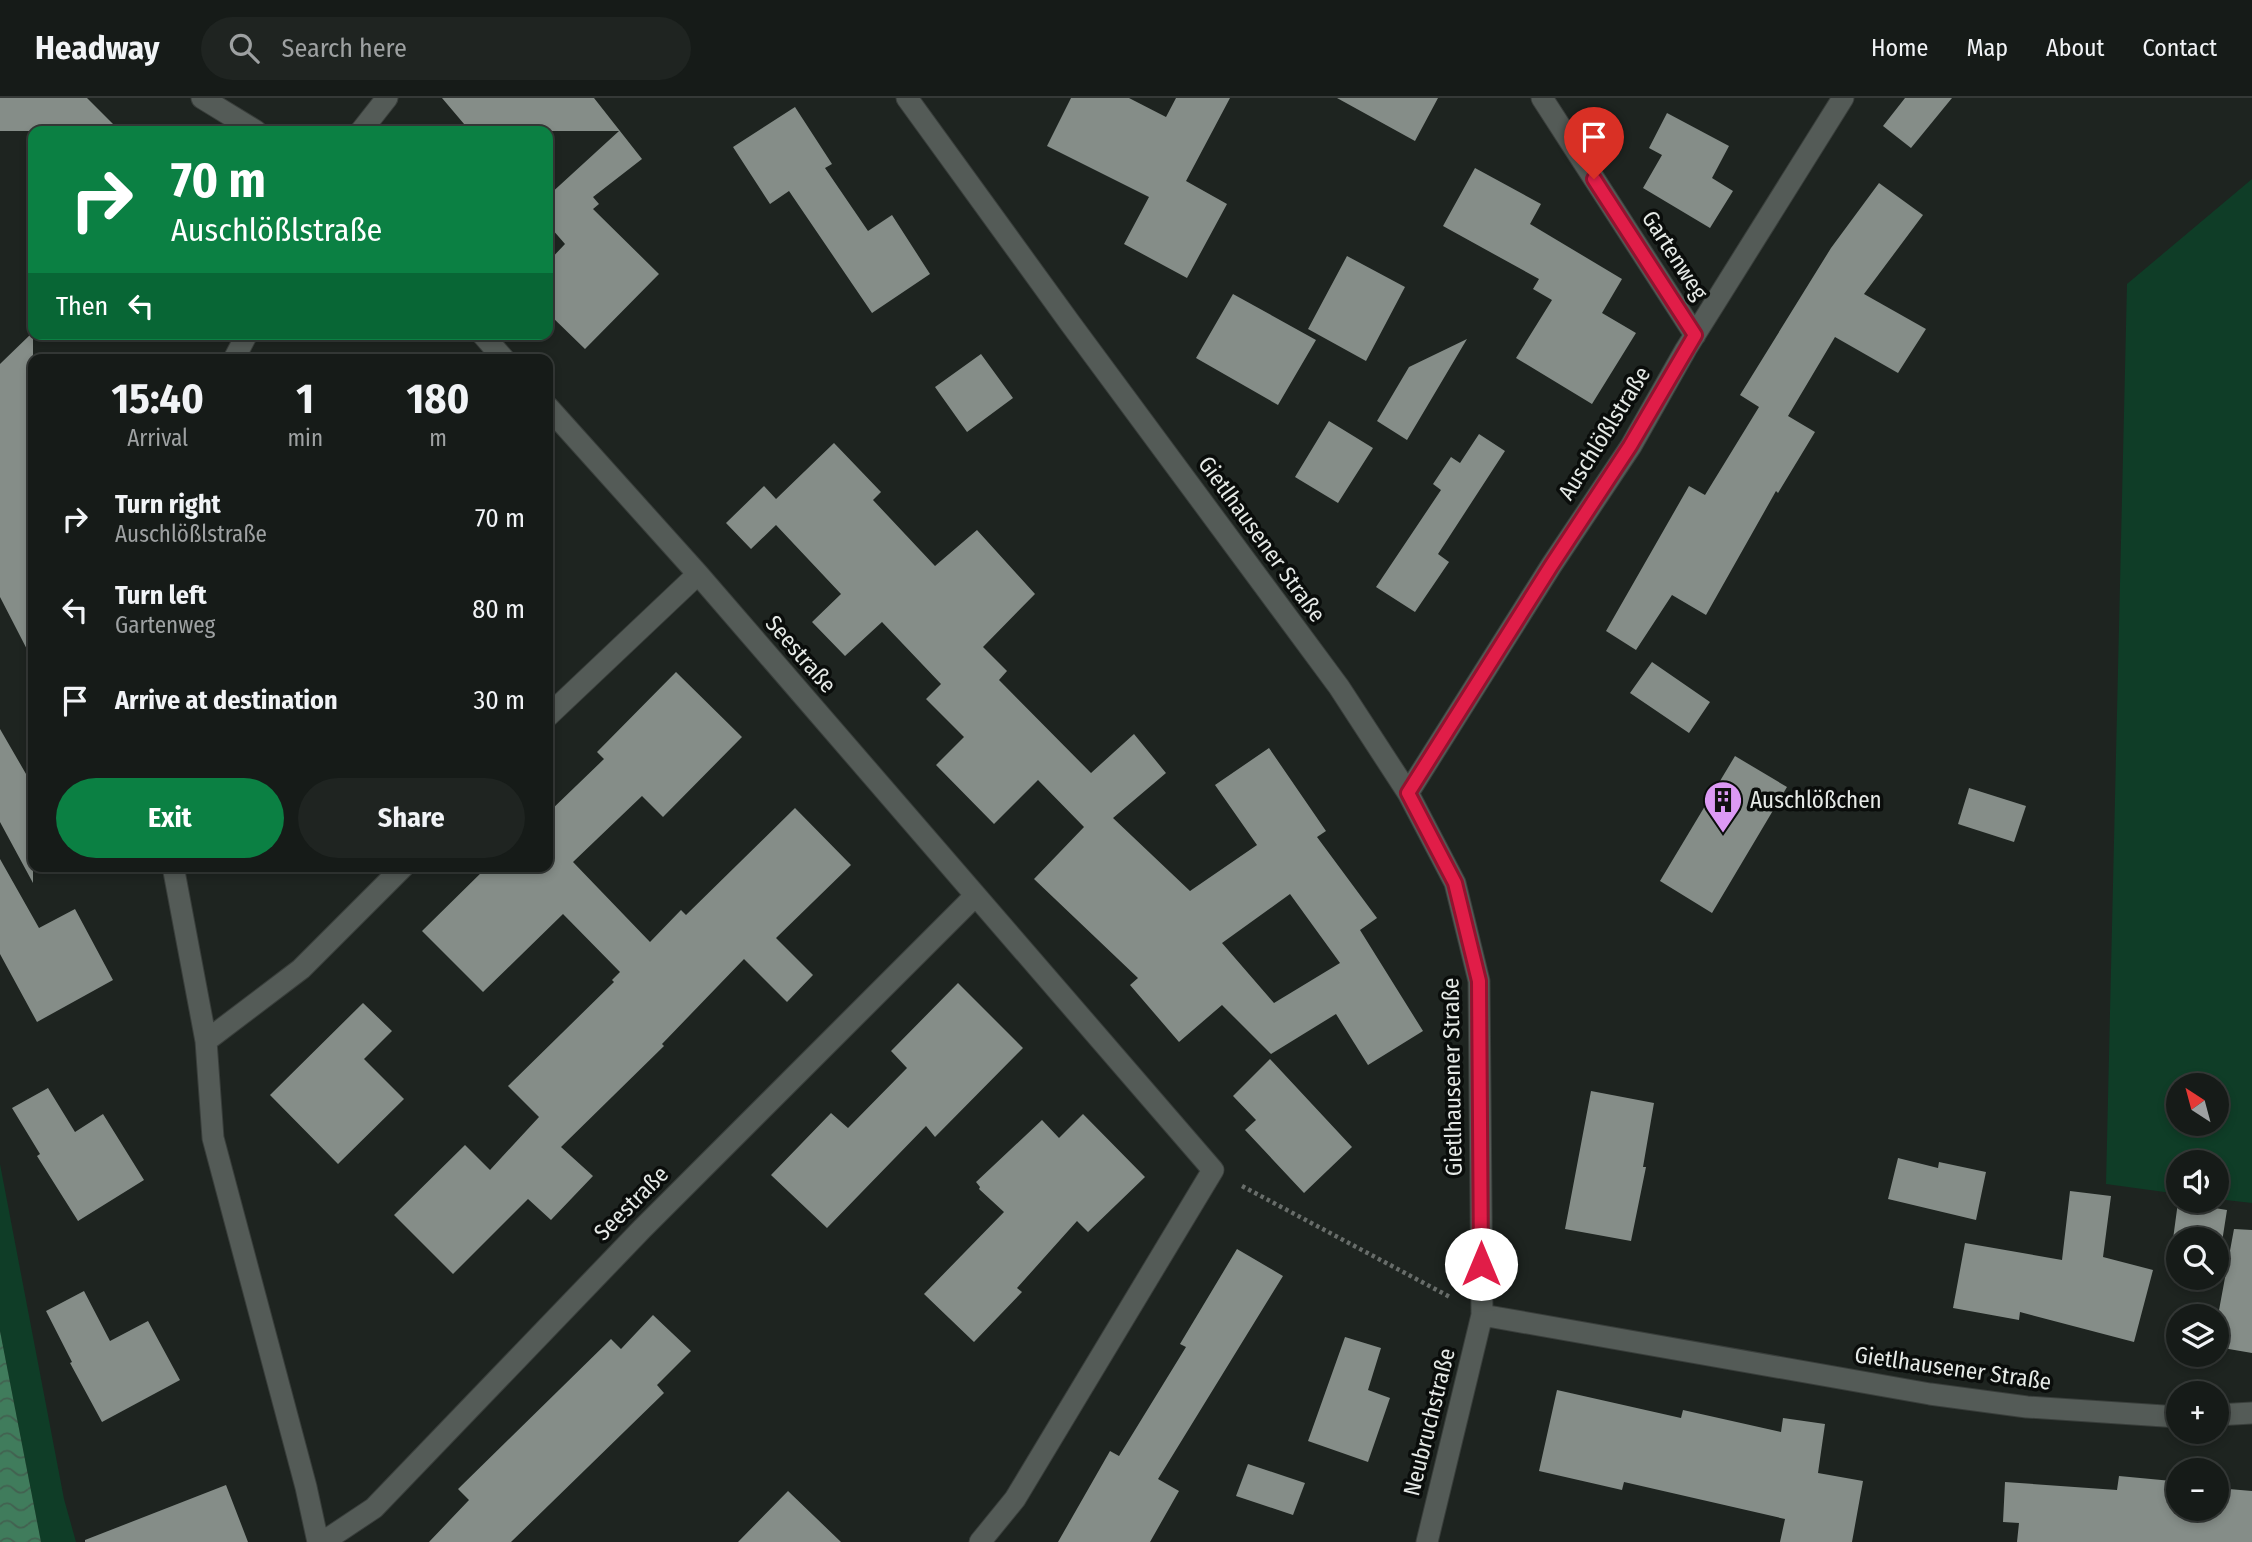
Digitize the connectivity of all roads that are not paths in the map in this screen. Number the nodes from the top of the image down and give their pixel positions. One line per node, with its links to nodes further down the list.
1 (202, 98): 6 (street)
2 (387, 98): 7 (street)
3 (907, 98): 14 (street, Gietlhausener Straße)
4 (1542, 98): 8 (street, Gartenweg)
5 (1843, 98): 8 (street, Auschlößlstraße)
6 (248, 126)
7 (365, 126)
8 (1695, 335): 14 (street, Auschlößlstraße)
9 (487, 340): 10 (street)
10 (500, 354)
11 (553, 413): 12 (street, Seestraße)
12 (698, 574): 13 (street); 17 (street, Seestraße)
13 (553, 711)
14 (1408, 793): 19 (street, Gietlhausener Straße)
15 (174, 872): 18 (street, Seestraße)
16 (398, 872): 18 (street)
17 (975, 896): 23 (street, Seestraße); 24 (street, Seestraße)
18 (206, 1041): 23 (street, Seestraße)
19 (1482, 1315): 22 (street, Gietlhausener Straße); 25 (street, Neubruchstraße)
20 (2252, 1413): 21 (street)
21 (2229, 1414)
22 (2166, 1416)
23 (320, 1542)
24 (980, 1542)
25 (1427, 1542)

